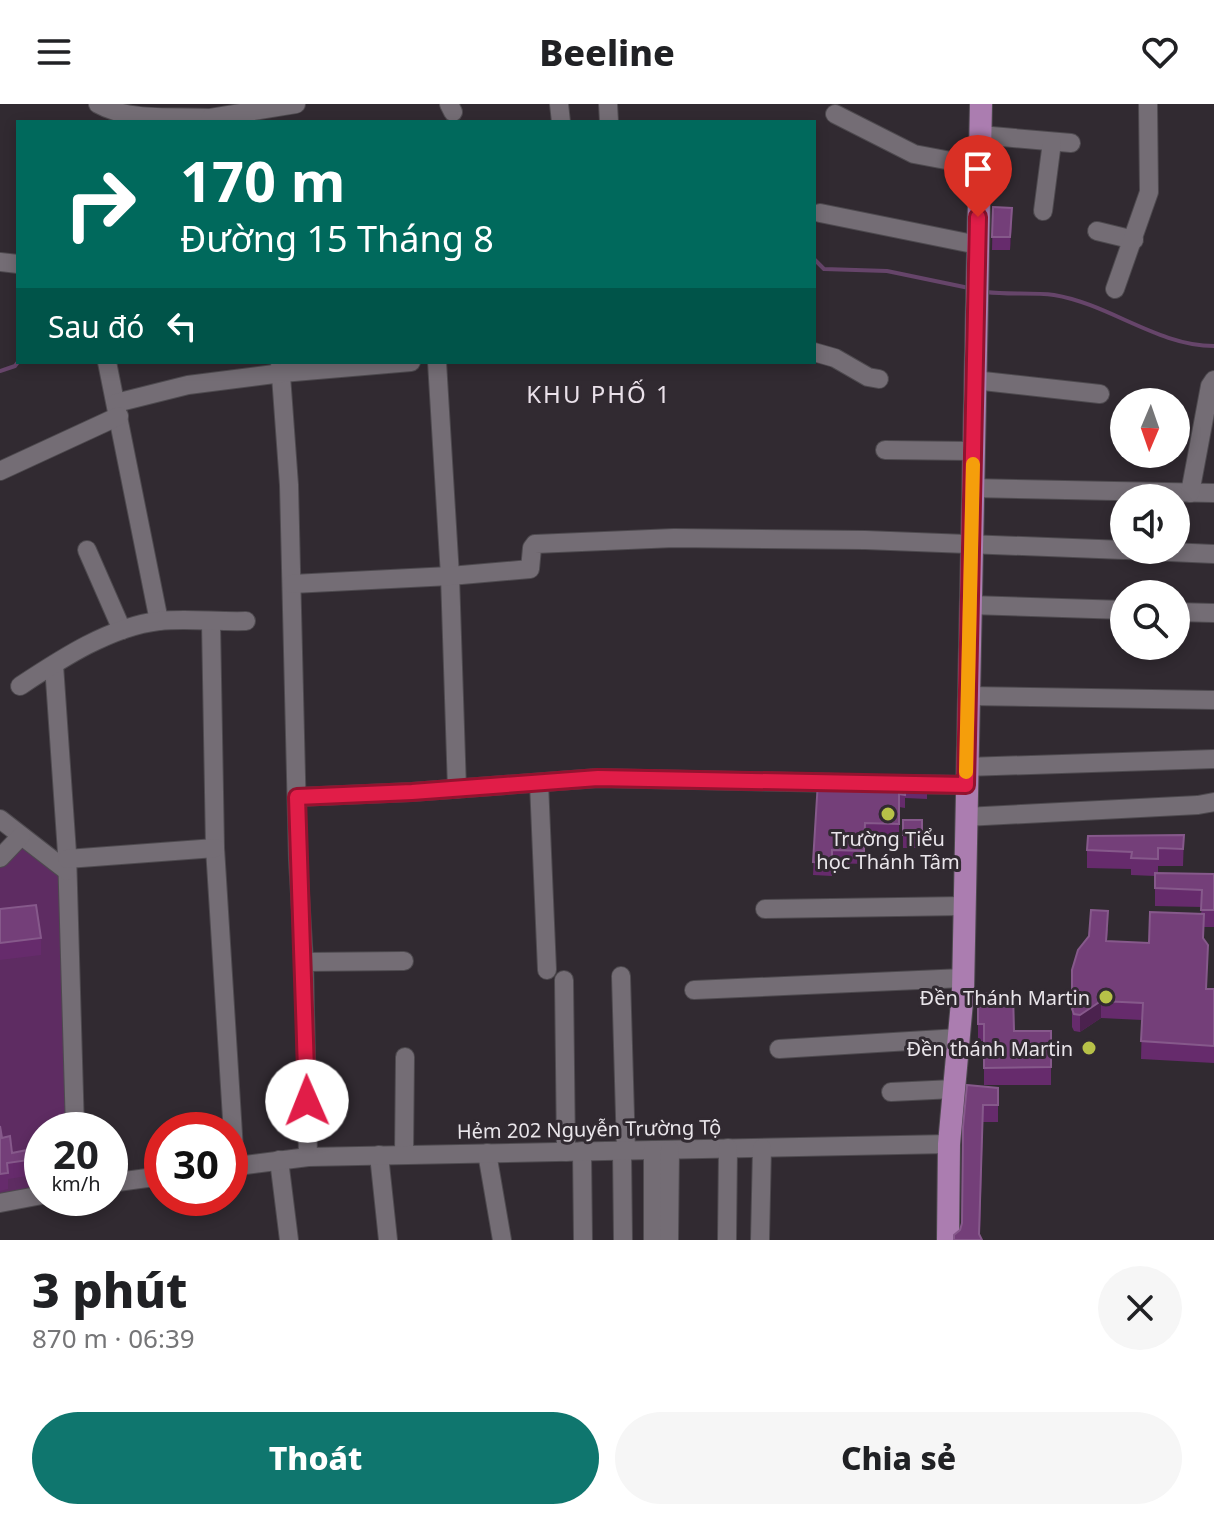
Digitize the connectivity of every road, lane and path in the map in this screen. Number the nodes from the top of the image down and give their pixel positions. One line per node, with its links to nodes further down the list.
1 (98, 104): 5 (street)
2 (296, 104): 7 (street)
3 (981, 104): 8 (main road)
4 (1148, 104): 13 (street)
5 (187, 110): 7 (street)
6 (835, 114): 9 (street)
7 (211, 120)
8 (980, 135): 9 (main road); 10 (street)
9 (980, 163): 14 (main road)
10 (1043, 211)
11 (820, 213): 14 (street)
12 (1097, 231): 13 (street)
13 (1134, 240): 15 (street)
14 (978, 245): 22 (main road)
15 (1115, 289)
16 (816, 353): 21 (street)
17 (107, 364): 25 (street)
18 (359, 364): 20 (street)
19 (437, 364): 38 (street)
20 (281, 367): 25 (street); 39 (street)
21 (879, 379)
22 (974, 380): 24 (street); 27 (main road)
23 (1214, 380): 31 (street)
24 (1100, 394)
25 (117, 410): 28 (street); 44 (street)
26 (885, 450): 27 (street)
27 (973, 451): 29 (main road)
28 (0, 471)
29 (972, 488): 30 (street); 33 (main road)
30 (1110, 491)
31 (1190, 493): 32 (street)
32 (1214, 493)
33 (971, 543): 34 (street); 38 (street); 40 (main road)
34 (1110, 549)
35 (87, 550): 47 (street)
36 (1190, 553): 37 (street)
37 (1214, 554)
38 (450, 576): 39 (street); 57 (street)
39 (292, 584): 58 (street)
40 (970, 605): 41 (street); 50 (main road)
41 (1110, 610)
42 (1190, 612): 43 (street)
43 (1214, 613)
44 (159, 621): 46 (street); 47 (street)
45 (246, 621): 46 (street)
46 (211, 622): 63 (street)
47 (122, 630): 48 (street)
48 (54, 665): 49 (street); 65 (street)
49 (20, 686)
50 (968, 696): 51 (street); 53 (main road)
51 (1214, 700)
52 (1214, 759): 53 (street)
53 (966, 776): 56 (street); 60 (main road)
54 (539, 783): 55 (street); 57 (street); 70 (street)
55 (861, 784)
56 (891, 784)
57 (457, 789): 58 (street)
58 (297, 797): 69 (street)
59 (1214, 802): 60 (street)
60 (965, 817): 66 (main road)
61 (0, 819): 62 (street)
62 (21, 836): 64 (street); 65 (street)
63 (215, 848): 65 (street); 81 (street)
64 (0, 858)
65 (67, 865): 80 (street)
66 (964, 906): 67 (street); 72 (main road)
67 (765, 909)
68 (404, 961): 69 (street)
69 (304, 962): 91 (street)
70 (547, 970)
71 (621, 976): 86 (street)
72 (963, 978): 74 (street); 75 (main road)
73 (564, 980): 87 (street)
74 (694, 990)
75 (959, 1038): 76 (street); 78 (main road)
76 (779, 1049)
77 (405, 1057): 90 (street)
78 (954, 1089): 79 (street); 82 (main road)
79 (891, 1092)
80 (74, 1112)
81 (229, 1112)
82 (949, 1144): 84 (street, Hẻm 202 Nguyễn Trường Tộ); 105 (main road)
83 (728, 1148): 84 (street, Hẻm 202 Nguyễn Trường Tộ); 85 (street, Hẻm 202 Nguyễn Trường Tộ); 103 (street)
84 (762, 1148): 104 (street)
85 (662, 1150): 86 (street, Hẻm 202 Nguyễn Trường Tộ); 101 (street); 102 (street)
86 (624, 1151): 87 (street, Hẻm 202 Nguyễn Trường Tộ); 100 (street)
87 (574, 1152): 88 (street, Hẻm 202 Nguyễn Trường Tộ); 99 (street)
88 (487, 1153): 90 (street, Hẻm 202 Nguyễn Trường Tộ); 98 (street)
89 (379, 1155): 90 (street, Hẻm 202 Nguyễn Trường Tộ); 91 (street, Hẻm 202 Nguyễn Trường Tộ); 97 (street)
90 (404, 1155)
91 (308, 1157): 92 (street, Hẻm 202 Nguyễn Trường Tộ)
92 (279, 1160): 93 (street, Hẻm 202 Nguyễn Trường Tộ); 96 (street)
93 (248, 1164)
94 (24, 1198): 95 (street)
95 (0, 1203)
96 (289, 1240)
97 (388, 1240)
98 (502, 1240)
99 (583, 1240)
100 (623, 1240)
101 (653, 1240)
102 (669, 1240)
103 (727, 1240)
104 (760, 1240)
105 (948, 1240)

